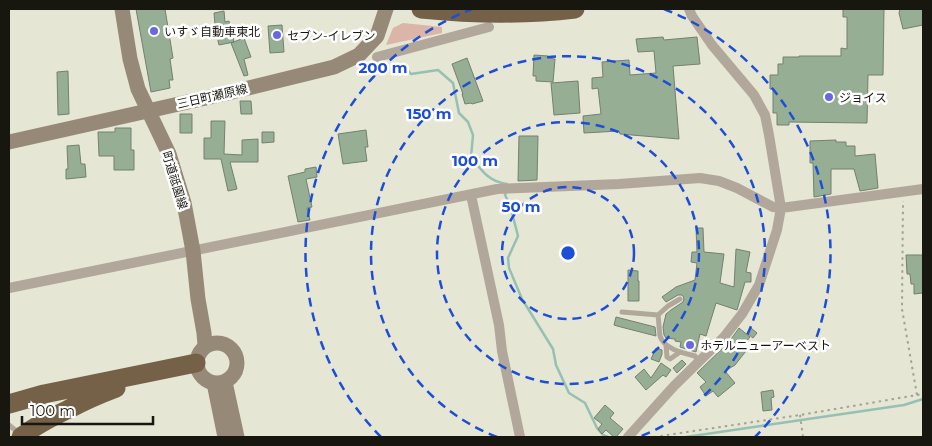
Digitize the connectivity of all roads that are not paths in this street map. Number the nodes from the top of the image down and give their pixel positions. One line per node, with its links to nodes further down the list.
1 (122, 9): 8 (street, 町道祗園線)
2 (386, 9): 8 (street, 三日町瀬原線)
3 (421, 9): 4 (highway)
4 (575, 9)
5 (689, 9): 12 (street)
6 (489, 27): 7 (street)
7 (377, 57)
8 (148, 111): 9 (street, 三日町瀬原線); 13 (street, 町道祗園線)
9 (9, 142)
10 (923, 189): 12 (street)
11 (471, 195): 12 (street); 13 (street); 29 (street)
12 (782, 208): 21 (street)
13 (193, 251): 14 (street); 18 (street, 町道祗園線)
14 (9, 288)
15 (680, 299): 17 (lane)
16 (622, 312): 17 (lane)
17 (658, 315): 19 (lane)
18 (211, 344): 22 (street); 23 (street)
19 (666, 345): 20 (lane); 20 (lane)
20 (680, 352): 21 (lane)
21 (699, 362): 30 (street)
22 (197, 368): 23 (street); 24 (highway); 26 (highway)
23 (219, 382): 27 (street); 28 (street)
24 (10, 405)
25 (9, 425): 26 (lane)
26 (26, 433)
27 (225, 437)
28 (236, 437)
29 (520, 437)
30 (628, 437)

